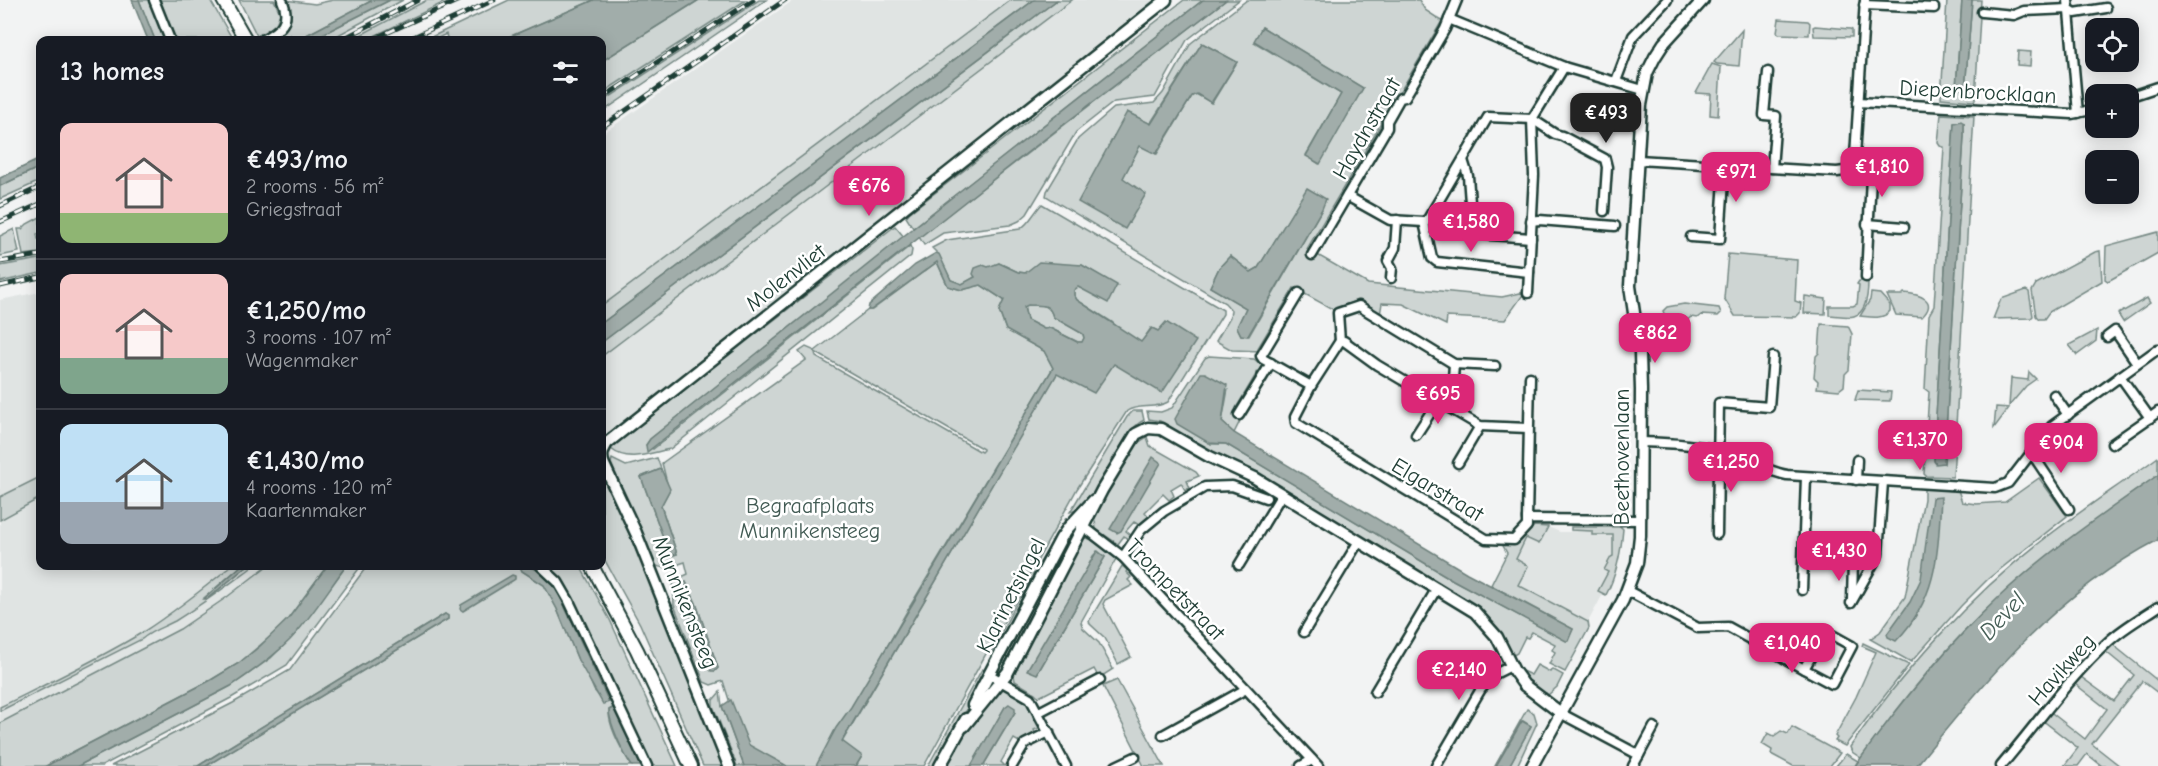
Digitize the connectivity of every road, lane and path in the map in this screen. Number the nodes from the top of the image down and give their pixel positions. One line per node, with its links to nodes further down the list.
1 (154, 0): 14 (street)
2 (223, 0): 15 (main road)
3 (282, 0): 16 (street)
4 (1166, 0): 71 (street, Molenvliet)
5 (1457, 0): 13 (street, Haydnstraat)
6 (1667, 0): 19 (street)
7 (1702, 0): 21 (street, Beethovenlaan)
8 (1864, 2): 10 (street); 23 (street)
9 (2069, 5): 11 (street); 12 (street); 25 (street)
10 (1934, 8)
11 (2106, 8)
12 (1982, 12)
13 (1449, 19): 17 (street); 32 (street, Haydnstraat)
14 (168, 36)
15 (244, 36)
16 (269, 36)
17 (1564, 67): 19 (street); 26 (street)
18 (1767, 72): 31 (street)
19 (1616, 81): 21 (street)
20 (2158, 87): 22 (street)
21 (1643, 90): 29 (street, Beethovenlaan)
22 (2139, 93)
23 (1858, 102): 25 (street, Diepenbrocklaan); 27 (street)
24 (2085, 112): 25 (street, Diepenbrocklaan)
25 (2079, 113)
26 (1532, 118): 28 (street); 33 (street); 35 (street)
27 (1855, 156): 31 (street); 37 (street)
28 (1462, 160): 36 (street); 41 (street)
29 (1638, 160): 30 (street); 69 (street, Beethovenlaan)
30 (1725, 165): 31 (street); 40 (street)
31 (1772, 168)
32 (1347, 196): 34 (street); 42 (street, Haydnstraat)
33 (1604, 211)
34 (1397, 220): 36 (street); 45 (street)
35 (1532, 221): 38 (street); 41 (street)
36 (1424, 222): 43 (street)
37 (1867, 224): 39 (street); 44 (street)
38 (1615, 226)
39 (1904, 227)
40 (1691, 237)
41 (1531, 238): 43 (street)
42 (1312, 255)
43 (1529, 272): 47 (street)
44 (1866, 277)
45 (1391, 278)
46 (1299, 293): 52 (street)
47 (1528, 293)
48 (2107, 337): 53 (street)
49 (1340, 341): 54 (street); 58 (street, Elgarstraat); 60 (street)
50 (2158, 349): 53 (street)
51 (1773, 357): 72 (street)
52 (1271, 363): 58 (street); 63 (street)
53 (2137, 363): 56 (street)
54 (1454, 364): 55 (street); 61 (street)
55 (1495, 366)
56 (2120, 376): 64 (street); 65 (street)
57 (1530, 377): 67 (street)
58 (1311, 386): 84 (street, Elgarstraat)
59 (2054, 395): 64 (street)
60 (1438, 401): 61 (street); 68 (street)
61 (1451, 409): 66 (street)
62 (2158, 412): 65 (street)
63 (1239, 415)
64 (2068, 415): 73 (street)
65 (2150, 418): 70 (street)
66 (1480, 426): 67 (street); 75 (street)
67 (1528, 428): 84 (street)
68 (1416, 435)
69 (1641, 441): 72 (street); 86 (street, Beethovenlaan)
70 (2112, 444)
71 (606, 445)
72 (1718, 450): 77 (street); 88 (street)
73 (2031, 452): 79 (street); 83 (street)
74 (1857, 460): 78 (street)
75 (1458, 462)
76 (606, 469): 118 (street, Munnikensteeg)
77 (1806, 477): 78 (street); 96 (street)
78 (1856, 480): 79 (street)
79 (1883, 482): 91 (street)
80 (1102, 490): 81 (street, Klarinetsingel); 85 (street, Klarinetsingel); 87 (street, Klarinetsingel)
81 (1282, 494): 89 (street, Klarinetsingel); 92 (street)
82 (1266, 498): 90 (street)
83 (2069, 509)
84 (1527, 519): 86 (street)
85 (1074, 520): 87 (street, Trompetstraat); 102 (street, Klarinetsingel)
86 (1640, 520): 97 (street, Beethovenlaan)
87 (1084, 527): 90 (street, Trompetstraat); 104 (street, Klarinetsingel)
88 (1717, 534)
89 (1359, 541): 95 (street, Klarinetsingel); 99 (street)
90 (1123, 556): 105 (street, Trompetstraat)
91 (1853, 561)
92 (1239, 565)
93 (545, 570): 116 (street)
94 (594, 570): 117 (main road)
95 (1437, 588): 100 (street, Klarinetsingel); 106 (street)
96 (1802, 590)
97 (1628, 591): 101 (street); 108 (street, Beethovenlaan)
98 (2158, 607): 127 (street, Havikweg)
99 (1304, 632)
100 (1511, 666): 108 (street, Klarinetsingel); 124 (street)
101 (1804, 669): 101 (street)
102 (990, 675): 104 (street); 109 (street, Klarinetsingel)
103 (1100, 680): 107 (street)
104 (1001, 681): 107 (street); 109 (street, Klarinetsingel)
105 (1246, 689): 112 (street); 115 (street, Trompetstraat)
106 (1375, 692)
107 (1039, 712): 111 (street)
108 (1562, 714): 113 (street); 125 (street, Beethovenlaan)
109 (964, 726): 119 (street, Klarinetsingel)
110 (1654, 727): 113 (street)
111 (1049, 732): 120 (street); 121 (street)
112 (1163, 735)
113 (1639, 755): 126 (street)
114 (1135, 757): 122 (street)
115 (1315, 763): 123 (street, Trompetstraat)
116 (647, 766)
117 (691, 766)
118 (729, 766)
119 (940, 766)
120 (1012, 766)
121 (1066, 766)
122 (1116, 766)
123 (1301, 766)
124 (1436, 766)
125 (1532, 766)
126 (1633, 766)
127 (2001, 766)

